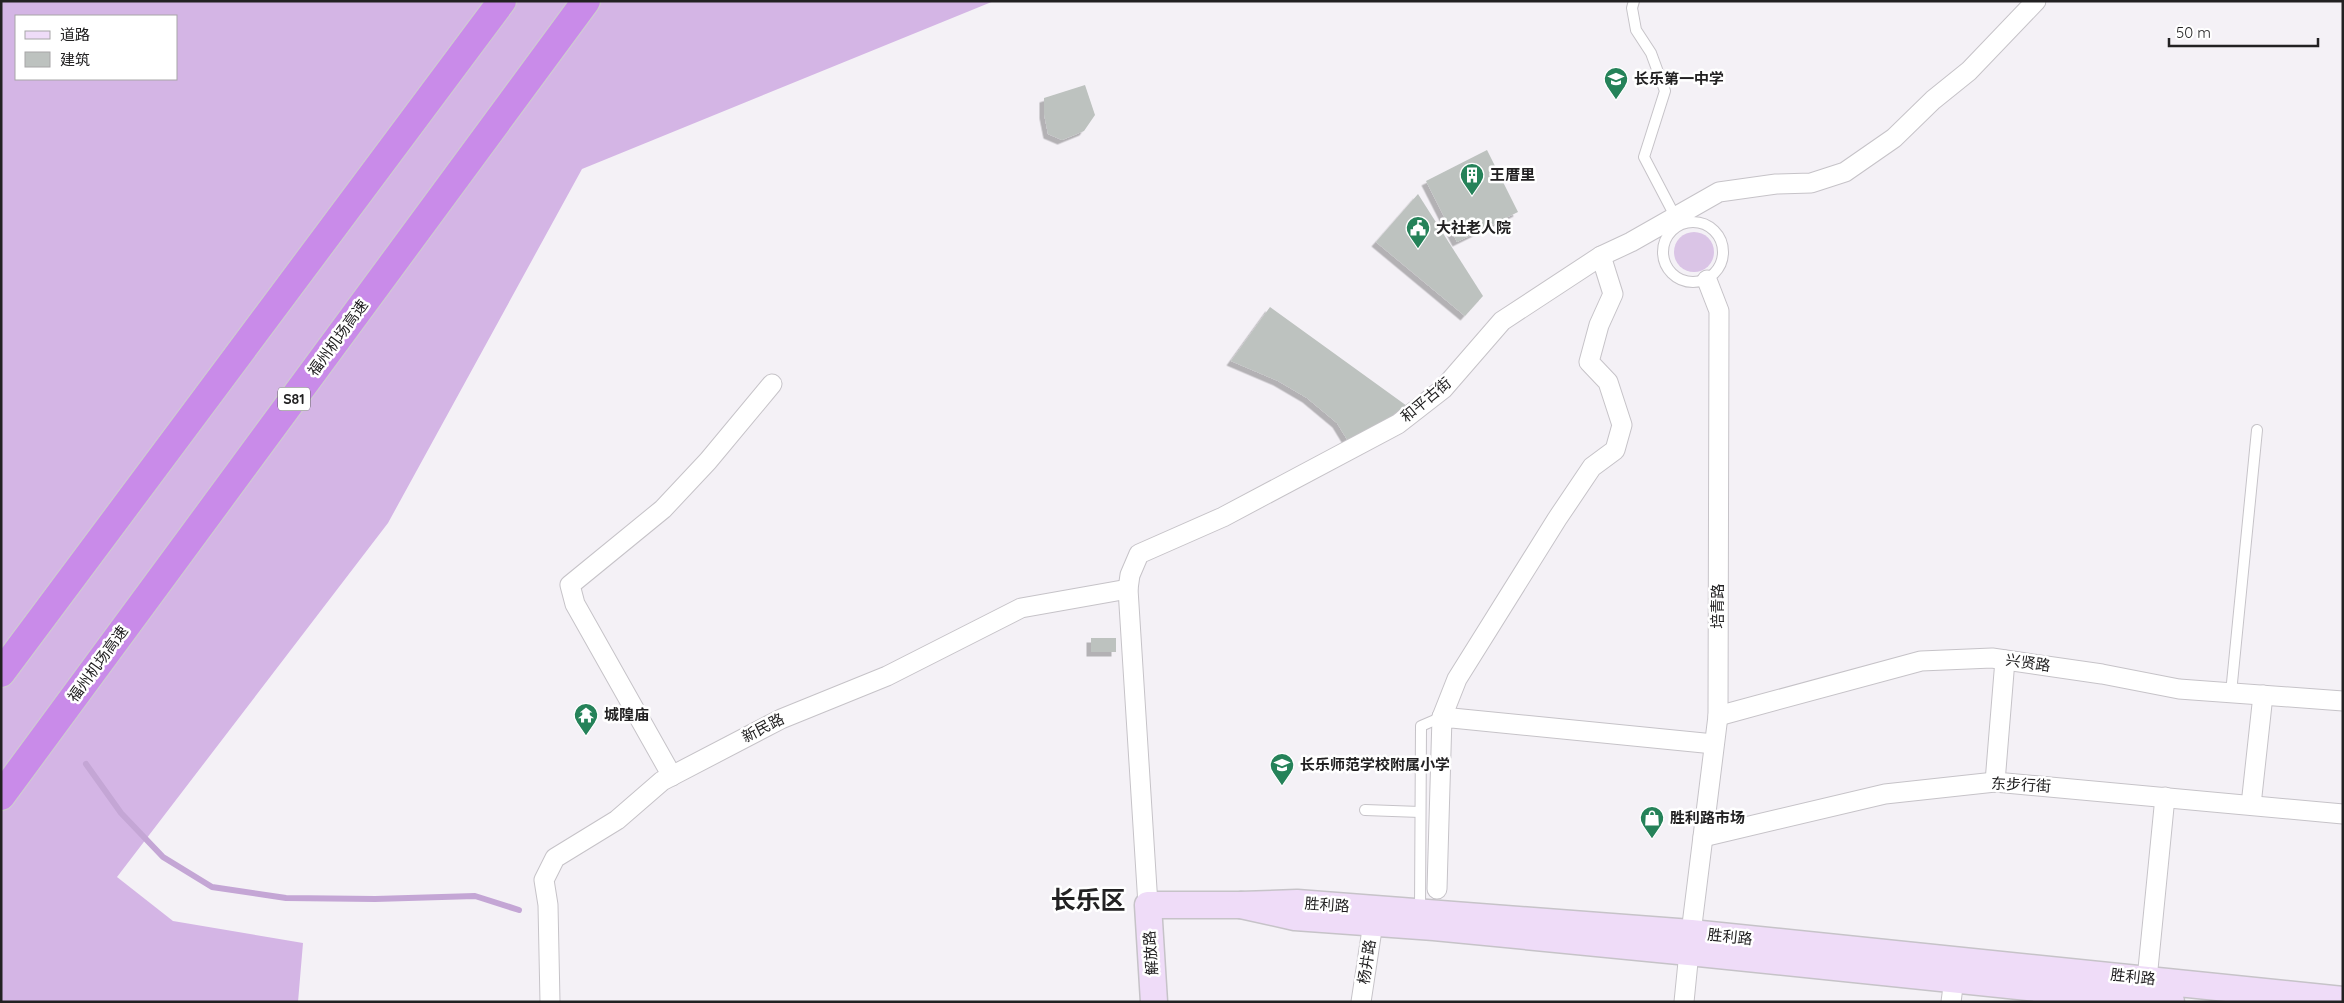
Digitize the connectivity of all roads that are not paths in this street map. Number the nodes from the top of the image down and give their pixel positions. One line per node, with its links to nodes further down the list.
1 (502, 1): 12 (highway)
2 (586, 1): 21 (highway, 福州机场高速 / S81)
3 (1634, 1): 5 (lane)
4 (2036, 1): 5 (street, 和平古街)
5 (1678, 221): 6 (street, 和平古街); 7 (lane); 7 (lane)
6 (1601, 256): 10 (street, 和平古街); 17 (street)
7 (1706, 280): 16 (street, 培青路)
8 (772, 384): 19 (street)
9 (2257, 430): 13 (lane)
10 (1128, 589): 19 (street, 新民路); 29 (street, 和平古街)
11 (2006, 660): 13 (street, 兴贤路); 16 (street, 兴贤路); 20 (street)
12 (1, 673)
13 (2231, 693): 14 (street, 兴贤路)
14 (2263, 695): 15 (street, 兴贤路); 23 (street)
15 (2343, 701)
16 (1718, 716): 18 (street, 培青路)
17 (1442, 717): 18 (street); 25 (lane); 28 (street)
18 (1714, 744): 27 (street, 培青路)
19 (672, 776): 37 (street, 新民路)
20 (1995, 782): 22 (street, 东步行街); 27 (street, 东步行街)
21 (1, 796)
22 (2165, 797): 23 (street, 东步行街); 34 (street)
23 (2251, 805): 26 (street, 东步行街)
24 (1365, 810): 25 (lane)
25 (1420, 812): 31 (lane)
26 (2343, 814)
27 (1703, 837): 33 (street, 培青路)
28 (1437, 889)
29 (1148, 905): 30 (main road); 38 (main road, 解放路)
30 (1241, 905): 31 (main road, 胜利路); 32 (main road, 胜利路)
31 (1420, 911): 33 (main road, 胜利路)
32 (1373, 923): 33 (main road, 胜利路); 39 (street, 杨井路)
33 (1690, 943): 34 (main road, 胜利路); 35 (main road, 胜利路); 40 (street, 培青路)
34 (2147, 979): 36 (main road, 胜利路)
35 (1952, 991): 41 (main road, 胜利路)
36 (2343, 1000)
37 (550, 1002)
38 (1154, 1002)
39 (1361, 1002)
40 (1684, 1002)
41 (2170, 1002)

